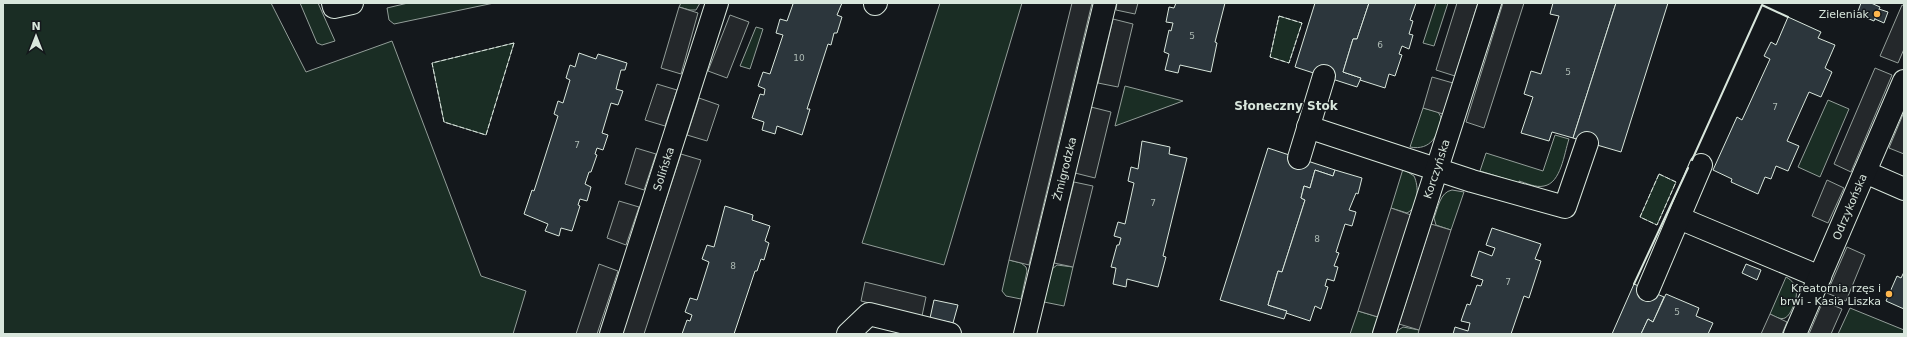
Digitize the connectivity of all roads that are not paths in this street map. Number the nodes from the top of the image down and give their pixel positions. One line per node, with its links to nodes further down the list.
1 (333, 3): 2 (street)
2 (352, 3)
3 (717, 3): 19 (street, Solińska)
4 (1105, 3): 22 (street, Żmigrodzka)
5 (1490, 3): 12 (street, Korczyńska)
6 (1324, 76): 8 (street)
7 (1904, 80): 13 (street, Odrzykońska)
8 (1308, 127): 10 (street); 12 (street)
9 (1587, 143): 12 (street)
10 (1299, 158)
11 (1702, 165): 15 (street)
12 (1437, 169): 23 (street, Korczyńska)
13 (1865, 172): 14 (street); 16 (street, Odrzykońska)
14 (1904, 189)
15 (1679, 218): 16 (street); 17 (street)
16 (1820, 277): 24 (street, Odrzykońska)
17 (1648, 290)
18 (925, 331): 20 (street); 21 (street)
19 (611, 334)
20 (848, 334)
21 (950, 334)
22 (1025, 334)
23 (1384, 334)
24 (1795, 334)

